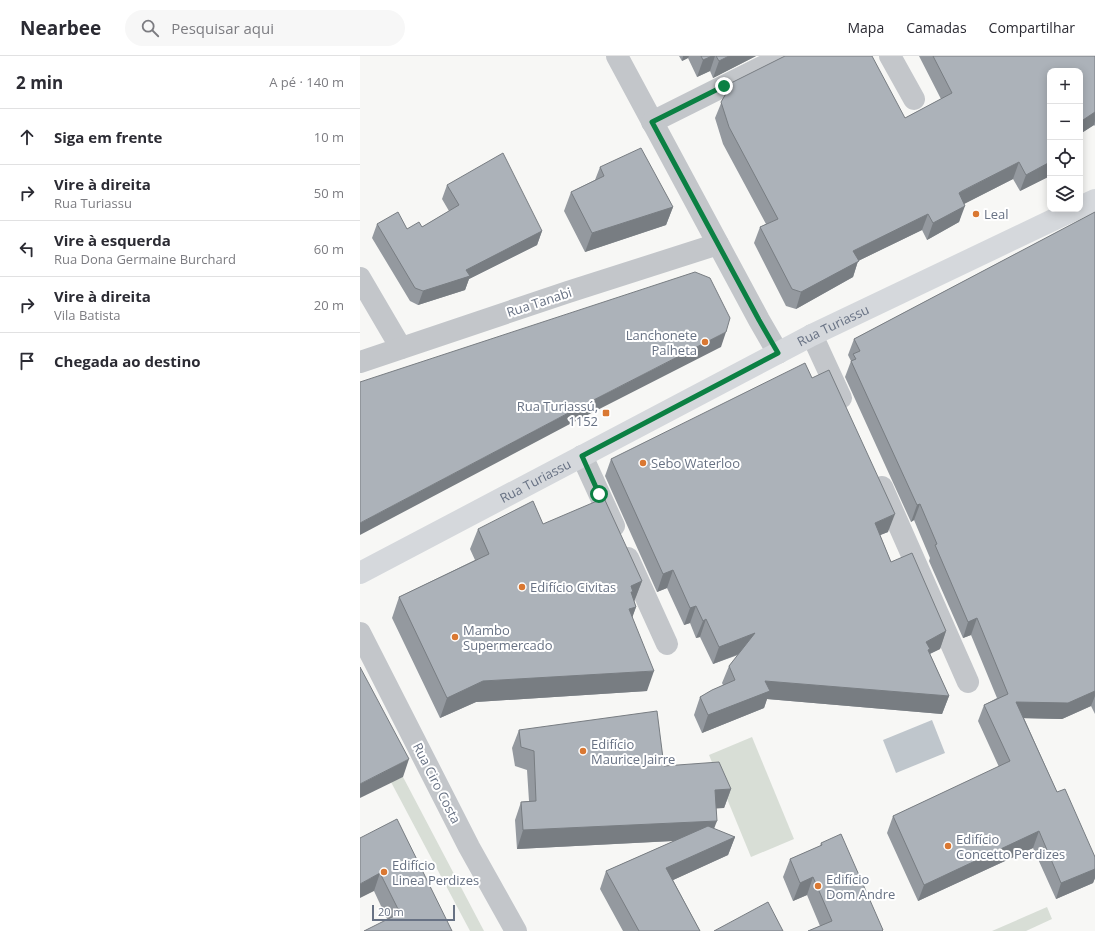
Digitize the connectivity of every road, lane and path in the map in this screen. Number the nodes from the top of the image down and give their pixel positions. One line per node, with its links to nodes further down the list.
1 (617, 56): 5 (street)
2 (784, 56): 5 (street)
3 (890, 56): 4 (street)
4 (914, 99)
5 (652, 122): 9 (street)
6 (1095, 200): 7 (street)
7 (1083, 206)
8 (1070, 212): 11 (street, Rua Turiassu)
9 (718, 244): 12 (street, Rua Tanabi); 13 (street)
10 (360, 278): 12 (street)
11 (812, 335): 13 (street, Rua Turiassu); 15 (street)
12 (401, 348): 14 (street, Rua Tanabi)
13 (778, 353): 16 (street, Rua Turiassu)
14 (360, 362)
15 (848, 413)
16 (582, 456): 18 (street, Rua Turiassu); 20 (street)
17 (874, 470): 21 (street)
18 (360, 573)
19 (360, 634): 22 (street, Rua Ciro Costa)
20 (667, 644)
21 (968, 682)
22 (516, 931)

